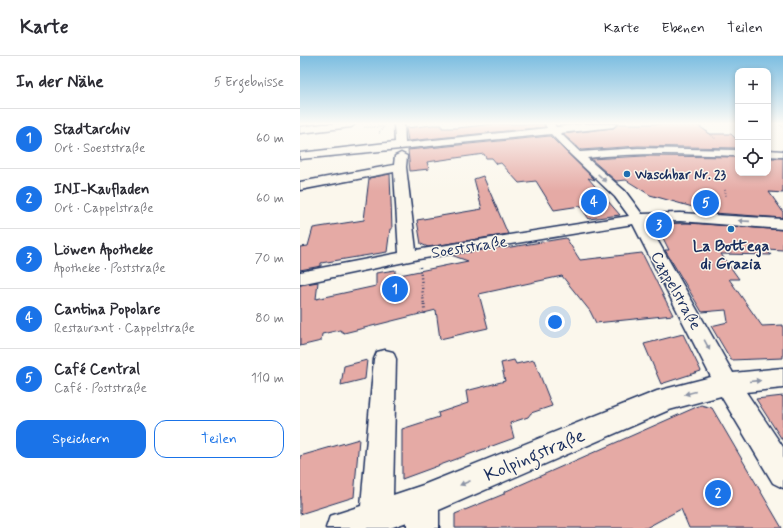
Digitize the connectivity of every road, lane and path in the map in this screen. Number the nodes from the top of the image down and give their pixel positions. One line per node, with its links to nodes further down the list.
1 (400, 146): 5 (street)
2 (442, 146): 5 (street)
3 (568, 146): 9 (street, Cappelstraße)
4 (733, 152): 9 (street)
5 (400, 153): 8 (street); 10 (street); 15 (street)
6 (771, 153): 7 (street)
7 (783, 154)
8 (300, 156)
9 (578, 156): 13 (street, Cappelstraße, one-way to 13)
10 (300, 186)
11 (725, 190): 12 (path)
12 (726, 196)
13 (638, 219): 14 (street, Soeststraße, one-way to 13); 15 (street, Soeststraße); 20 (street, Cappelstraße, one-way to 20)
14 (783, 224)
15 (414, 255): 16 (street, Soeststraße); 17 (path)
16 (300, 278)
17 (425, 317)
18 (385, 359): 23 (street)
19 (783, 378): 20 (street, Kolpingstraße, one-way to 19)
20 (727, 384): 21 (street, Cappelstraße); 22 (street, Kolpingstraße, one-way to 22)
21 (783, 473)
22 (423, 514): 23 (street, Kolpingstraße)
23 (376, 516): 24 (street, Kolpingstraße)
24 (342, 528)

